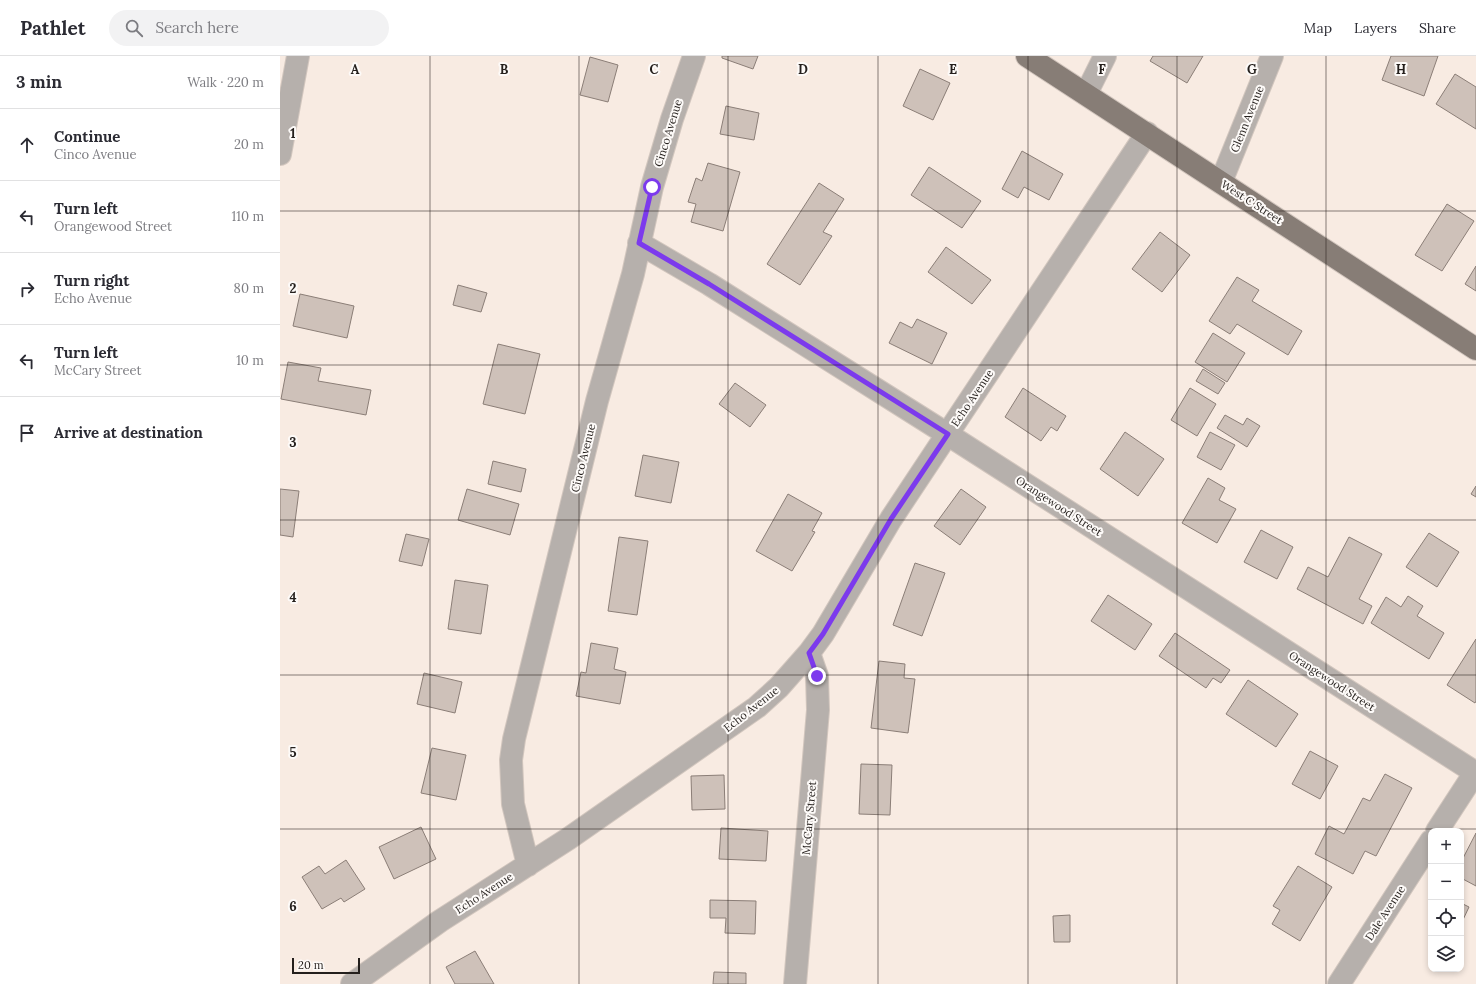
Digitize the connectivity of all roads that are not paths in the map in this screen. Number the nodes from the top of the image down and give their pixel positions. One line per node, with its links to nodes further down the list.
1 (298, 56): 8 (street)
2 (694, 56): 10 (street, Cinco Avenue)
3 (1027, 56): 6 (main road, West C Street)
4 (1105, 56): 6 (street)
5 (1272, 56): 9 (street, Glenn Avenue)
6 (1086, 94): 7 (main road, West C Street)
7 (1147, 133): 9 (main road, West C Street); 12 (street, Echo Avenue)
8 (280, 154)
9 (1221, 182): 11 (main road, West C Street)
10 (639, 243): 12 (street, Orangewood Street); 17 (street, Cinco Avenue)
11 (1476, 349)
12 (948, 434): 13 (street, Echo Avenue); 14 (street, Orangewood Street)
13 (809, 653): 17 (street, Echo Avenue); 19 (street, McCary Street)
14 (1476, 772): 15 (street)
15 (1440, 828)
16 (1428, 846): 20 (street, Dale Avenue)
17 (528, 865): 18 (street, Echo Avenue)
18 (352, 984)
19 (795, 984)
20 (1339, 984)

